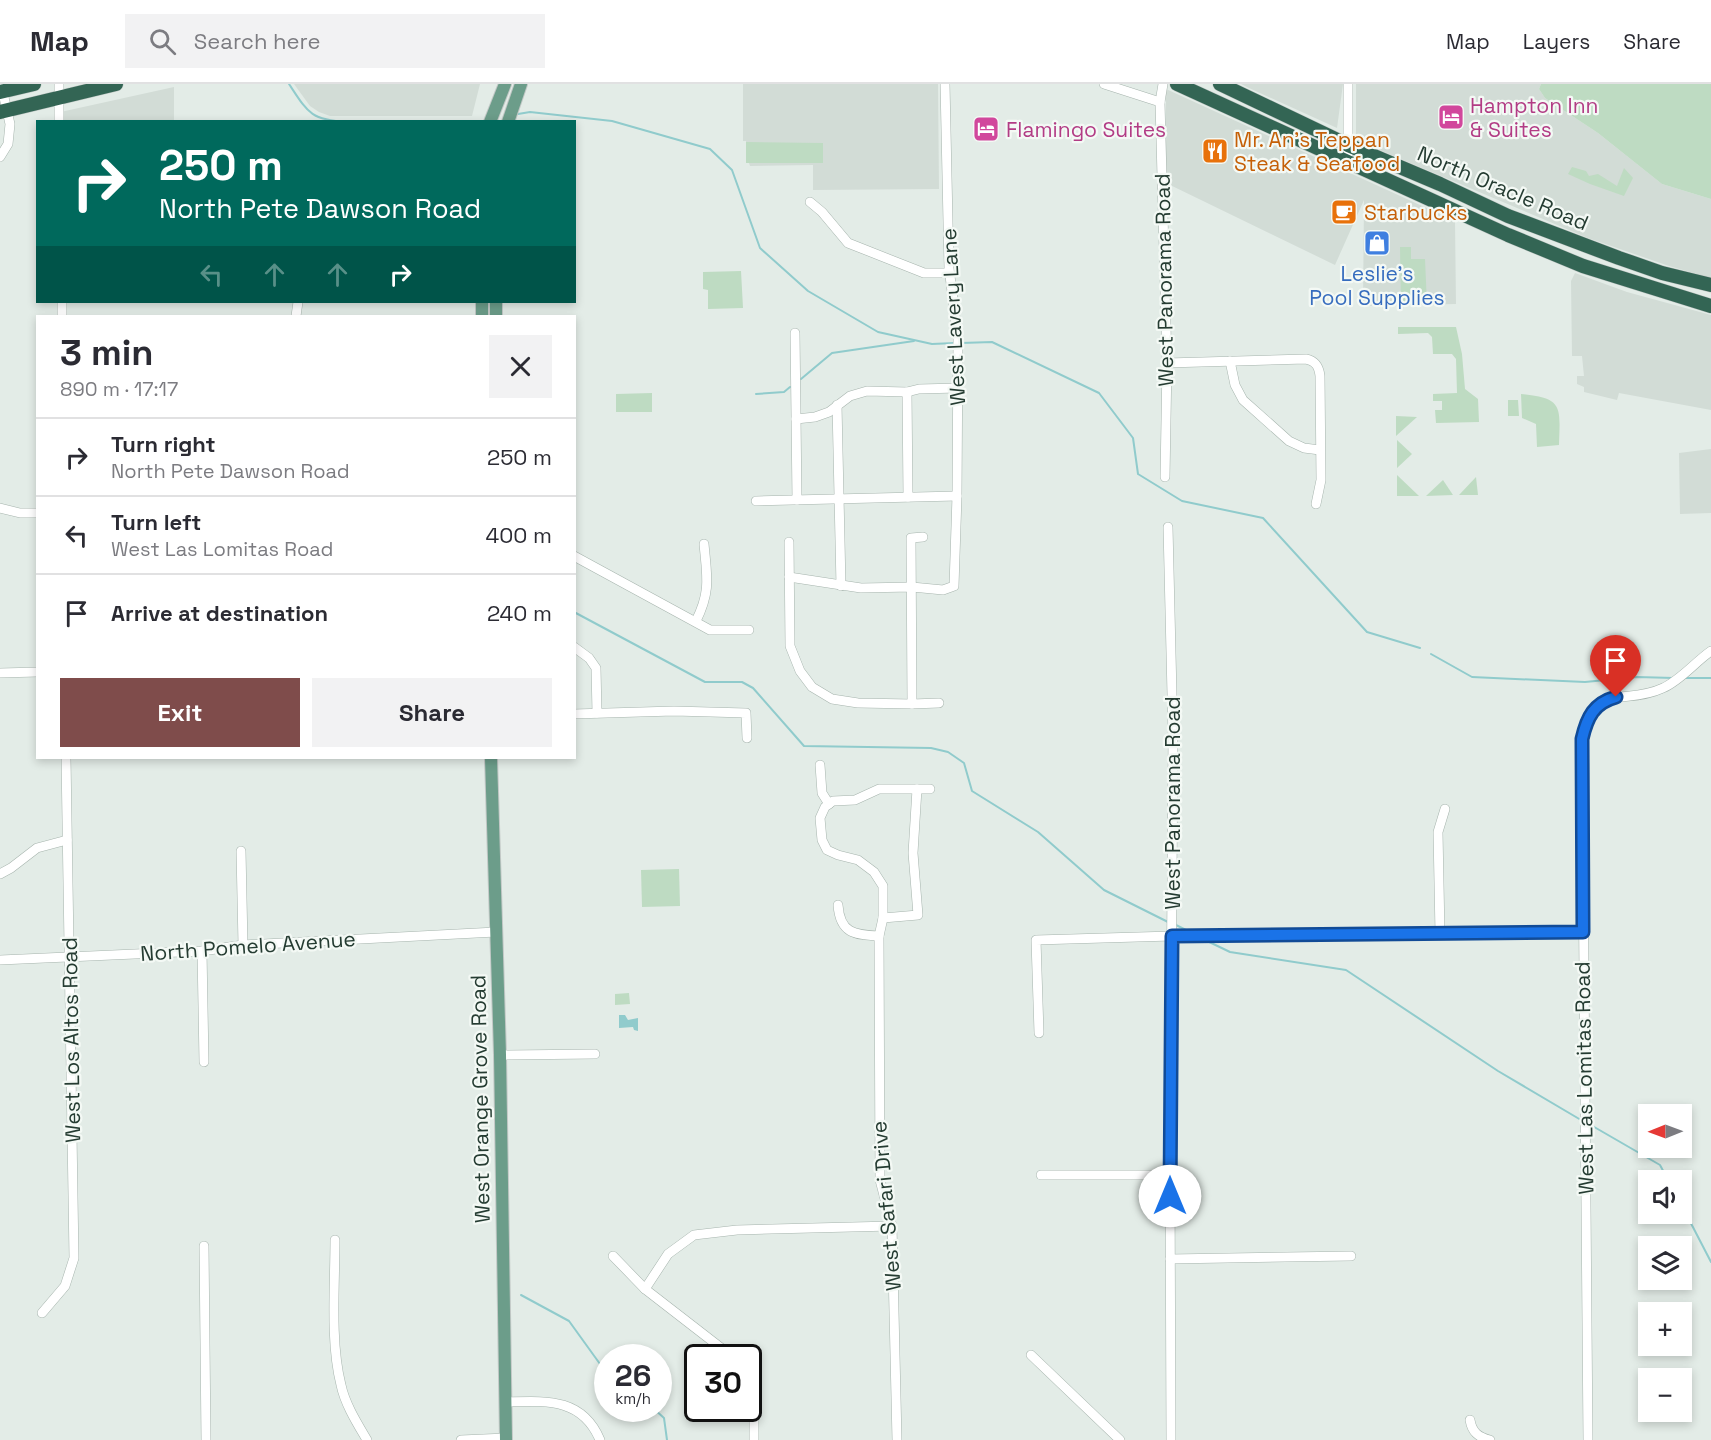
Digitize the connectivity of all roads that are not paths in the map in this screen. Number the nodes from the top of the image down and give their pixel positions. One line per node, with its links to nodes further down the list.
1 (34, 84): 11 (highway)
2 (116, 84): 12 (highway)
3 (505, 84): 16 (main road)
4 (522, 84): 17 (main road)
5 (945, 84): 24 (street, West Lavery Lane)
6 (1104, 84): 13 (street)
7 (1163, 84): 13 (street, West Panorama Road)
8 (1177, 84): 20 (highway, North Oracle Road)
9 (1220, 84): 18 (highway, North Oracle Road)
10 (1348, 84): 18 (street)
11 (2, 89): 14 (street)
12 (59, 91): 14 (highway); 15 (street)
13 (1160, 102): 29 (street, West Panorama Road)
14 (4, 111): 19 (street)
15 (59, 120)
16 (491, 120)
17 (509, 120)
18 (1348, 145): 20 (street); 22 (highway, North Oracle Road)
19 (0, 157)
20 (1348, 163): 23 (highway, North Oracle Road)
21 (810, 202): 24 (street)
22 (1517, 220): 23 (highway); 25 (highway, North Oracle Road)
23 (1511, 236): 26 (highway, North Oracle Road)
24 (949, 273): 30 (street, West Lavery Lane)
25 (1711, 285)
26 (1711, 306)
27 (795, 333): 33 (street)
28 (1230, 361): 29 (street); 34 (street); 34 (street)
29 (1167, 363): 35 (street, West Panorama Road)
30 (958, 388): 31 (street); 36 (street, West Lavery Lane)
31 (907, 392): 32 (street); 37 (street)
32 (837, 405): 33 (street); 38 (street)
33 (796, 419): 39 (street)
34 (1320, 450): 41 (street)
35 (1165, 477)
36 (957, 496): 37 (street); 51 (street, West Lavery Lane)
37 (908, 497): 38 (street)
38 (839, 499): 39 (street); 50 (street)
39 (797, 500): 40 (street)
40 (756, 501)
41 (1316, 504)
42 (0, 508): 43 (street)
43 (36, 513)
44 (1168, 527): 79 (street, West Panorama Road)
45 (923, 537): 51 (street)
46 (789, 542): 49 (street)
47 (704, 544): 52 (street)
48 (576, 557): 52 (street)
49 (789, 577): 50 (street); 59 (street)
50 (841, 586): 51 (street)
51 (912, 587): 59 (street)
52 (696, 621): 53 (street)
53 (748, 630)
54 (576, 648): 60 (street)
55 (1711, 651): 76 (street, West Las Lomitas Road)
56 (36, 672): 57 (street)
57 (0, 673)
58 (939, 703): 59 (street)
59 (912, 704)
60 (597, 713): 61 (street); 62 (street)
61 (576, 714)
62 (747, 738)
63 (66, 759): 70 (street, West Los Altos Road)
64 (491, 759): 75 (main road, West Orange Grove Road)
65 (820, 765): 68 (street)
66 (917, 789): 67 (street); 68 (street); 74 (street)
67 (930, 789)
68 (829, 804): 74 (street, West Safari Drive)
69 (1445, 808): 77 (street)
70 (66, 840): 72 (street); 82 (street, West Los Altos Road)
71 (242, 850): 80 (street)
72 (0, 874)
73 (838, 905): 78 (street)
74 (883, 918): 78 (street, West Safari Drive)
75 (496, 932): 80 (street, North Pomelo Avenue); 86 (main road, West Orange Grove Road)
76 (1583, 932): 77 (street); 114 (street, West Las Lomitas Road)
77 (1440, 934): 79 (street)
78 (879, 936): 90 (street, West Safari Drive)
79 (1172, 936): 84 (street); 89 (street, West Panorama Road)
80 (243, 945): 81 (street, North Pomelo Avenue)
81 (202, 951): 82 (street, North Pomelo Avenue); 87 (street)
82 (70, 956): 83 (street, North Pomelo Avenue); 97 (street, West Los Altos Road)
83 (0, 960)
84 (1039, 1033)
85 (596, 1054): 86 (street)
86 (500, 1055): 100 (main road, West Orange Grove Road)
87 (204, 1062)
88 (1041, 1175): 89 (street)
89 (1170, 1175): 95 (street, West Panorama Road)
90 (892, 1226): 96 (street); 110 (street, West Safari Drive)
91 (335, 1240): 106 (street)
92 (204, 1246): 105 (street)
93 (613, 1256): 96 (street)
94 (1351, 1256): 95 (street)
95 (1170, 1259): 112 (street, West Panorama Road)
96 (645, 1290): 98 (street)
97 (42, 1313)
98 (716, 1344)
99 (1031, 1355): 103 (street)
100 (506, 1402): 104 (main road, West Orange Grove Road); 108 (street)
101 (1470, 1420): 113 (street)
102 (754, 1422): 109 (street)
103 (1108, 1437): 111 (street)
104 (506, 1439): 107 (street)
105 (206, 1440)
106 (367, 1440)
107 (461, 1440)
108 (600, 1440)
109 (754, 1440)
110 (897, 1440)
111 (1120, 1440)
112 (1171, 1440)
113 (1490, 1440)
114 (1588, 1440)

